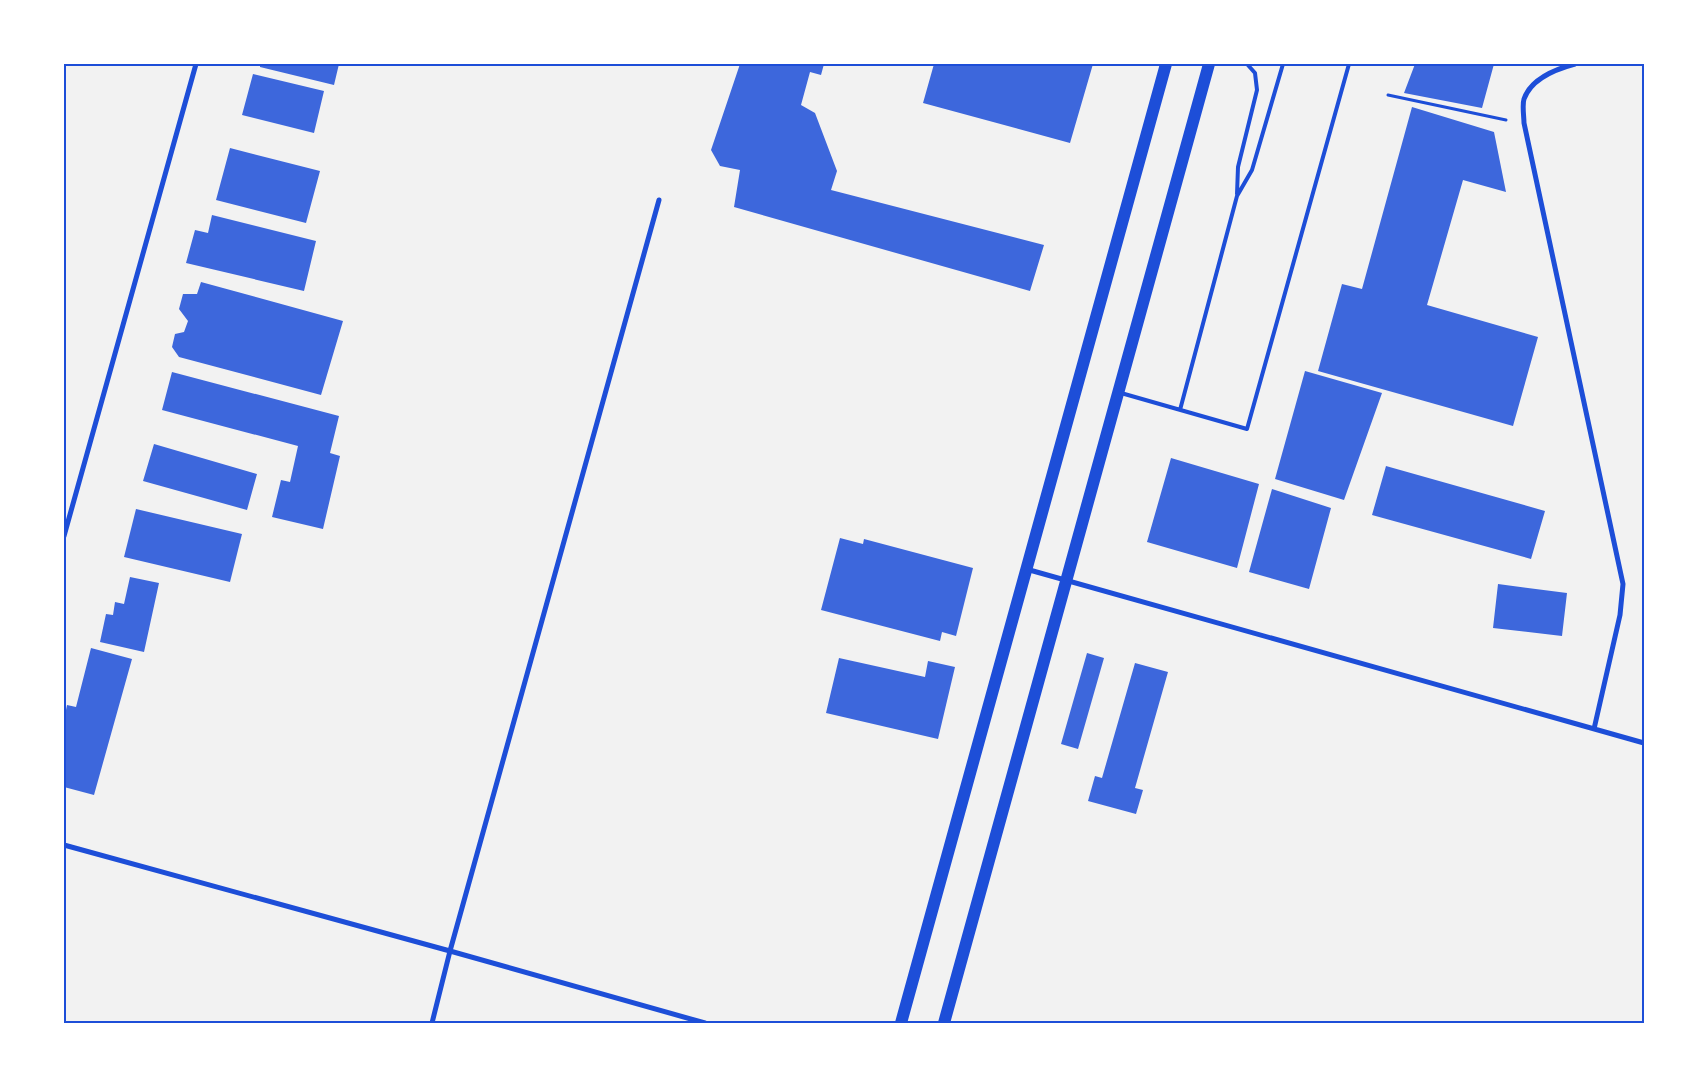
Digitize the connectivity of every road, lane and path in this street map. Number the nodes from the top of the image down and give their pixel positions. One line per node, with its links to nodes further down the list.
1 (196, 64): 14 (street)
2 (1166, 64): 15 (main road)
3 (1209, 64): 12 (main road)
4 (1247, 64): 10 (lane)
5 (1283, 64): 10 (lane)
6 (1350, 64): 13 (lane)
7 (1575, 64): 9 (street)
8 (1388, 95): 9 (path)
9 (1524, 123): 17 (street)
10 (1237, 196): 13 (lane)
11 (660, 200): 20 (street)
12 (1118, 392): 13 (lane); 16 (main road)
13 (1180, 410)
14 (64, 536)
15 (1026, 569): 16 (street); 23 (main road)
16 (1066, 579): 17 (street); 24 (main road)
17 (1594, 729): 18 (street)
18 (1644, 743)
19 (64, 845): 20 (street)
20 (450, 950): 21 (street); 22 (street)
21 (432, 1023)
22 (704, 1023)
23 (901, 1023)
24 (944, 1023)

